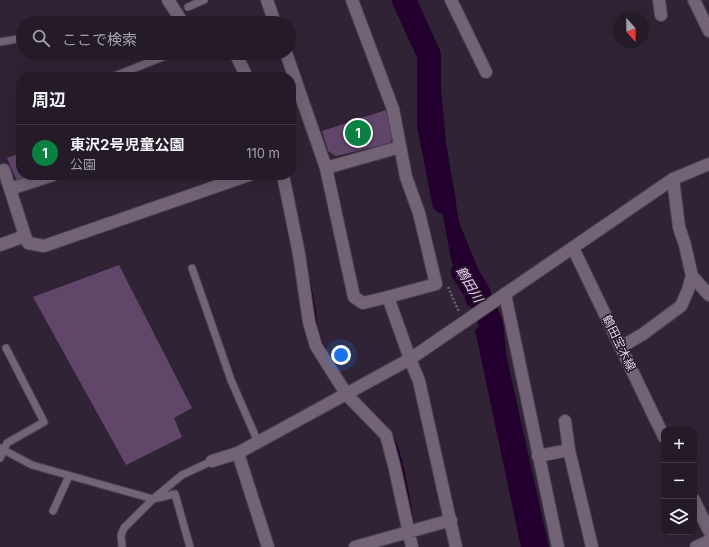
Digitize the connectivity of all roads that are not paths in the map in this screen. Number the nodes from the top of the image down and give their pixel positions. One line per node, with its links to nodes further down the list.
1 (168, 0): 10 (street)
2 (204, 0): 8 (lane)
3 (267, 0): 11 (street)
4 (352, 0): 23 (street)
5 (452, 0): 21 (street)
6 (659, 0): 9 (street)
7 (694, 0): 12 (street)
8 (188, 7)
9 (661, 15)
10 (178, 16)
11 (273, 16)
12 (709, 31)
13 (16, 39): 14 (lane)
14 (0, 42)
15 (155, 60): 18 (lane)
16 (238, 60): 19 (street)
17 (288, 60): 20 (street)
18 (125, 72)
19 (244, 72)
20 (293, 72)
21 (486, 72)
22 (296, 82): 25 (street)
23 (400, 147): 25 (street); 39 (street)
24 (709, 164): 27 (street)
25 (326, 168): 39 (street)
26 (4, 170): 31 (street)
27 (673, 179): 34 (street); 36 (street)
28 (39, 180): 31 (street)
29 (235, 180): 32 (street)
30 (284, 180): 43 (street)
31 (10, 190): 32 (street)
32 (25, 236): 33 (street)
33 (0, 245)
34 (574, 248): 37 (street); 40 (street, 鶴田宝木線)
35 (192, 268): 46 (lane)
36 (692, 276): 38 (street); 40 (street)
37 (505, 294): 42 (street); 50 (street)
38 (709, 294)
39 (388, 297): 42 (street)
40 (621, 347): 45 (street, 鶴田宝木線)
41 (6, 348): 47 (lane)
42 (410, 359): 43 (street); 57 (street)
43 (347, 395): 46 (street); 59 (street)
44 (565, 421): 48 (street)
45 (661, 431)
46 (258, 442): 49 (street)
47 (2, 449): 51 (lane); 53 (lane)
48 (568, 450): 50 (street); 68 (street)
49 (238, 453): 52 (street); 63 (street)
50 (538, 456): 67 (street)
51 (0, 458)
52 (212, 461): 54 (lane)
53 (68, 476): 54 (lane); 56 (lane)
54 (153, 499): 61 (lane); 62 (lane)
55 (697, 506): 58 (street)
56 (52, 512)
57 (452, 520): 59 (street); 66 (street)
58 (709, 532)
59 (409, 533): 64 (street); 65 (street)
60 (709, 541): 69 (street)
61 (122, 547)
62 (190, 547)
63 (268, 547)
64 (355, 547)
65 (412, 547)
66 (456, 547)
67 (558, 547)
68 (592, 547)
69 (696, 547)

